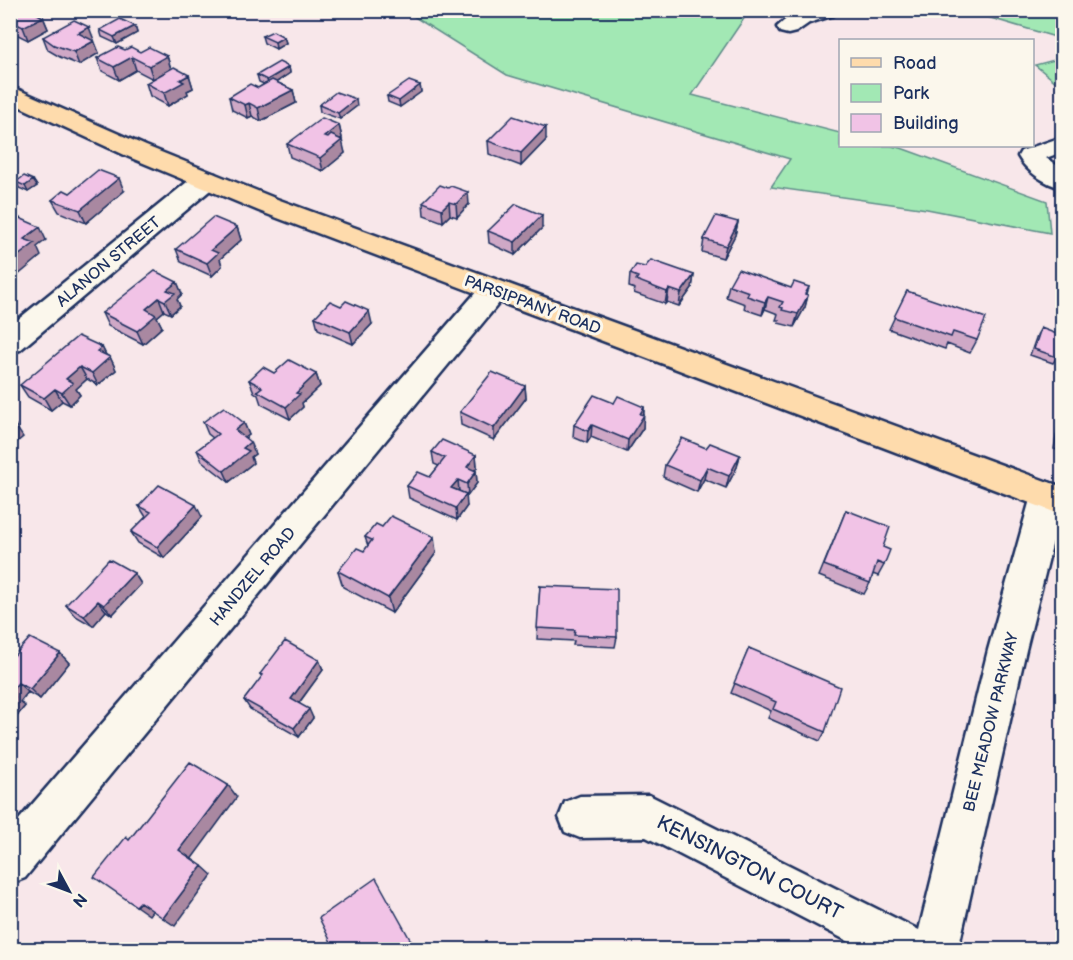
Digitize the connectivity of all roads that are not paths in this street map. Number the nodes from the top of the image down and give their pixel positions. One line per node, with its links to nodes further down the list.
1 (826, 10): 2 (street)
2 (788, 27)
3 (10, 93): 5 (main road, PARSIPPANY ROAD)
4 (1062, 144): 6 (street)
5 (206, 180): 7 (main road, PARSIPPANY ROAD); 8 (street, ALANON STREET)
6 (1062, 180)
7 (494, 290): 9 (main road, PARSIPPANY ROAD); 11 (street, HANDZEL ROAD)
8 (10, 342)
9 (1055, 499): 13 (street, BEE MEADOW PARKWAY)
10 (580, 817): 12 (street, KENSINGTON COURT)
11 (10, 863)
12 (912, 950)
13 (936, 950)

